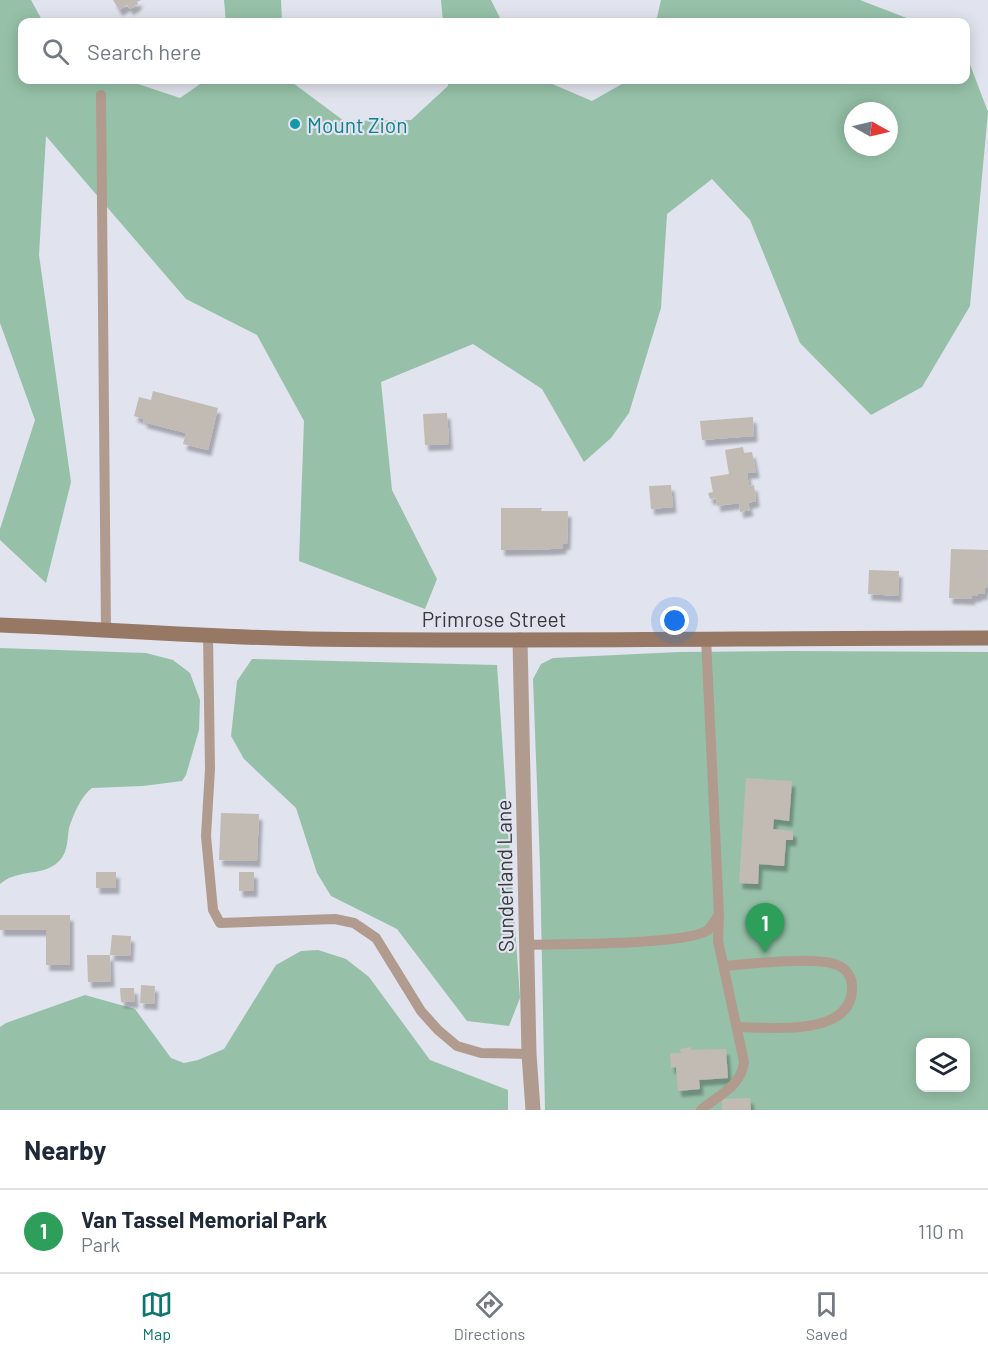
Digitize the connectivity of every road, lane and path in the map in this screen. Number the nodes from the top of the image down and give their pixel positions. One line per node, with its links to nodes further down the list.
1 (101, 95): 3 (lane)
2 (0, 625): 3 (main road, Primrose Street)
3 (106, 630): 4 (main road, Primrose Street)
4 (208, 634): 7 (main road, Primrose Street); 12 (lane)
5 (706, 638): 6 (main road, Primrose Street); 7 (main road, Primrose Street); 8 (lane)
6 (988, 638)
7 (520, 640): 9 (street, Sunderland Lane)
8 (719, 915): 9 (lane); 10 (lane)
9 (527, 945): 12 (street, Sunderland Lane)
10 (724, 966): 11 (lane); 11 (lane)
11 (737, 1027): 14 (lane)
12 (529, 1053): 13 (street, Sunderland Lane)
13 (533, 1110)
14 (701, 1110)

